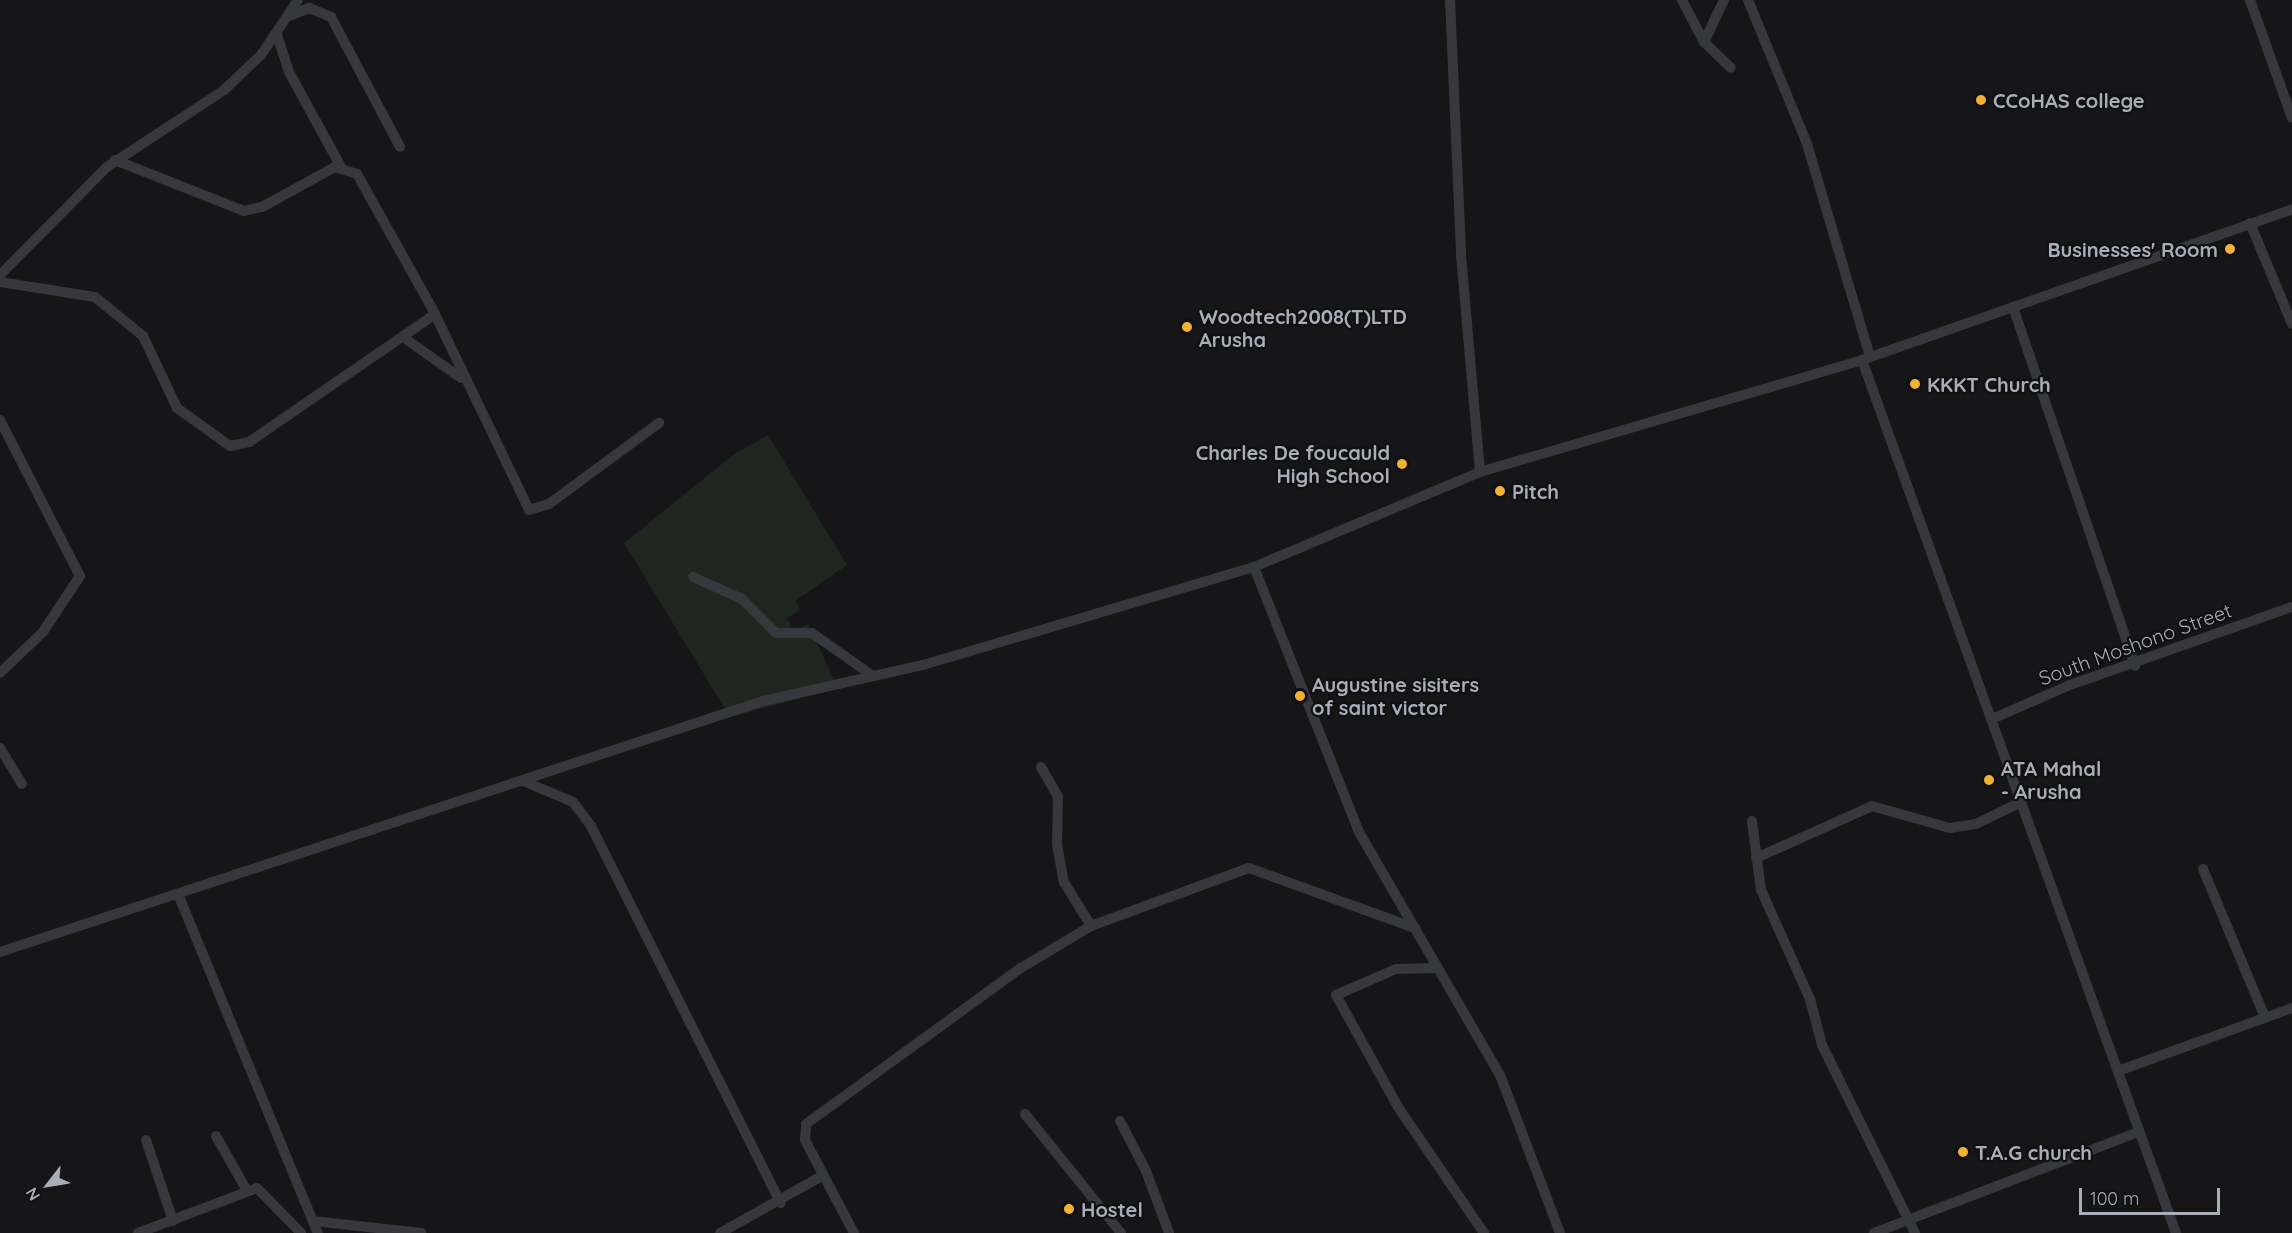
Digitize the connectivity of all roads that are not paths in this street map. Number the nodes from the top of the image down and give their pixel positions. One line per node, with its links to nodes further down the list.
1 (298, 0): 7 (street)
2 (1450, 0): 27 (street)
3 (1682, 0): 9 (street)
4 (1724, 0): 9 (street)
5 (1748, 0): 23 (street)
6 (2250, 0): 11 (street)
7 (289, 16): 8 (street); 12 (street)
8 (277, 35): 13 (street); 14 (street)
9 (1704, 42): 10 (street)
10 (1731, 68)
11 (2292, 118)
12 (400, 147)
13 (115, 160): 14 (street); 17 (street)
14 (341, 167): 20 (street)
15 (2292, 209): 16 (street)
16 (2250, 223): 19 (street); 21 (street)
17 (0, 275)
18 (0, 282): 22 (street)
19 (2013, 307): 23 (street); 31 (street)
20 (435, 315): 22 (street); 24 (street)
21 (2292, 324)
22 (403, 337): 24 (street)
23 (1866, 359): 27 (street); 34 (street)
24 (461, 378): 26 (street)
25 (0, 420): 32 (street)
26 (659, 423)
27 (1480, 472): 28 (street)
28 (1254, 567): 33 (street); 45 (street)
29 (693, 577): 33 (street)
30 (2292, 607): 31 (street, South Moshono Street)
31 (2135, 666): 34 (street, South Moshono Street)
32 (0, 673)
33 (873, 676): 37 (street)
34 (1992, 719): 39 (street)
35 (0, 748): 38 (street)
36 (1041, 767): 44 (street)
37 (523, 781): 43 (street); 58 (street)
38 (22, 784)
39 (2019, 803): 41 (street); 50 (street)
40 (1752, 821): 41 (street)
41 (1756, 858): 59 (street)
42 (2204, 868): 49 (street)
43 (178, 894): 46 (street); 61 (street)
44 (1091, 926): 45 (street); 56 (street)
45 (1415, 928): 47 (street)
46 (0, 952)
47 (1437, 968): 70 (street); 71 (street)
48 (2292, 1008): 49 (street)
49 (2265, 1017): 50 (street)
50 (2118, 1071): 53 (street)
51 (1025, 1114): 68 (street)
52 (1120, 1121): 69 (street)
53 (2139, 1132): 59 (street); 74 (street)
54 (216, 1136): 57 (street)
55 (146, 1140): 60 (street)
56 (822, 1176): 58 (street); 67 (street)
57 (246, 1189): 60 (street); 63 (street)
58 (781, 1203): 66 (street)
59 (1908, 1219): 72 (street); 73 (street)
60 (172, 1221): 62 (street)
61 (313, 1221): 64 (street); 65 (street)
62 (138, 1233)
63 (301, 1233)
64 (318, 1233)
65 (421, 1233)
66 (720, 1233)
67 (854, 1233)
68 (1121, 1233)
69 (1169, 1233)
70 (1484, 1233)
71 (1560, 1233)
72 (1874, 1233)
73 (1915, 1233)
74 (2176, 1233)

